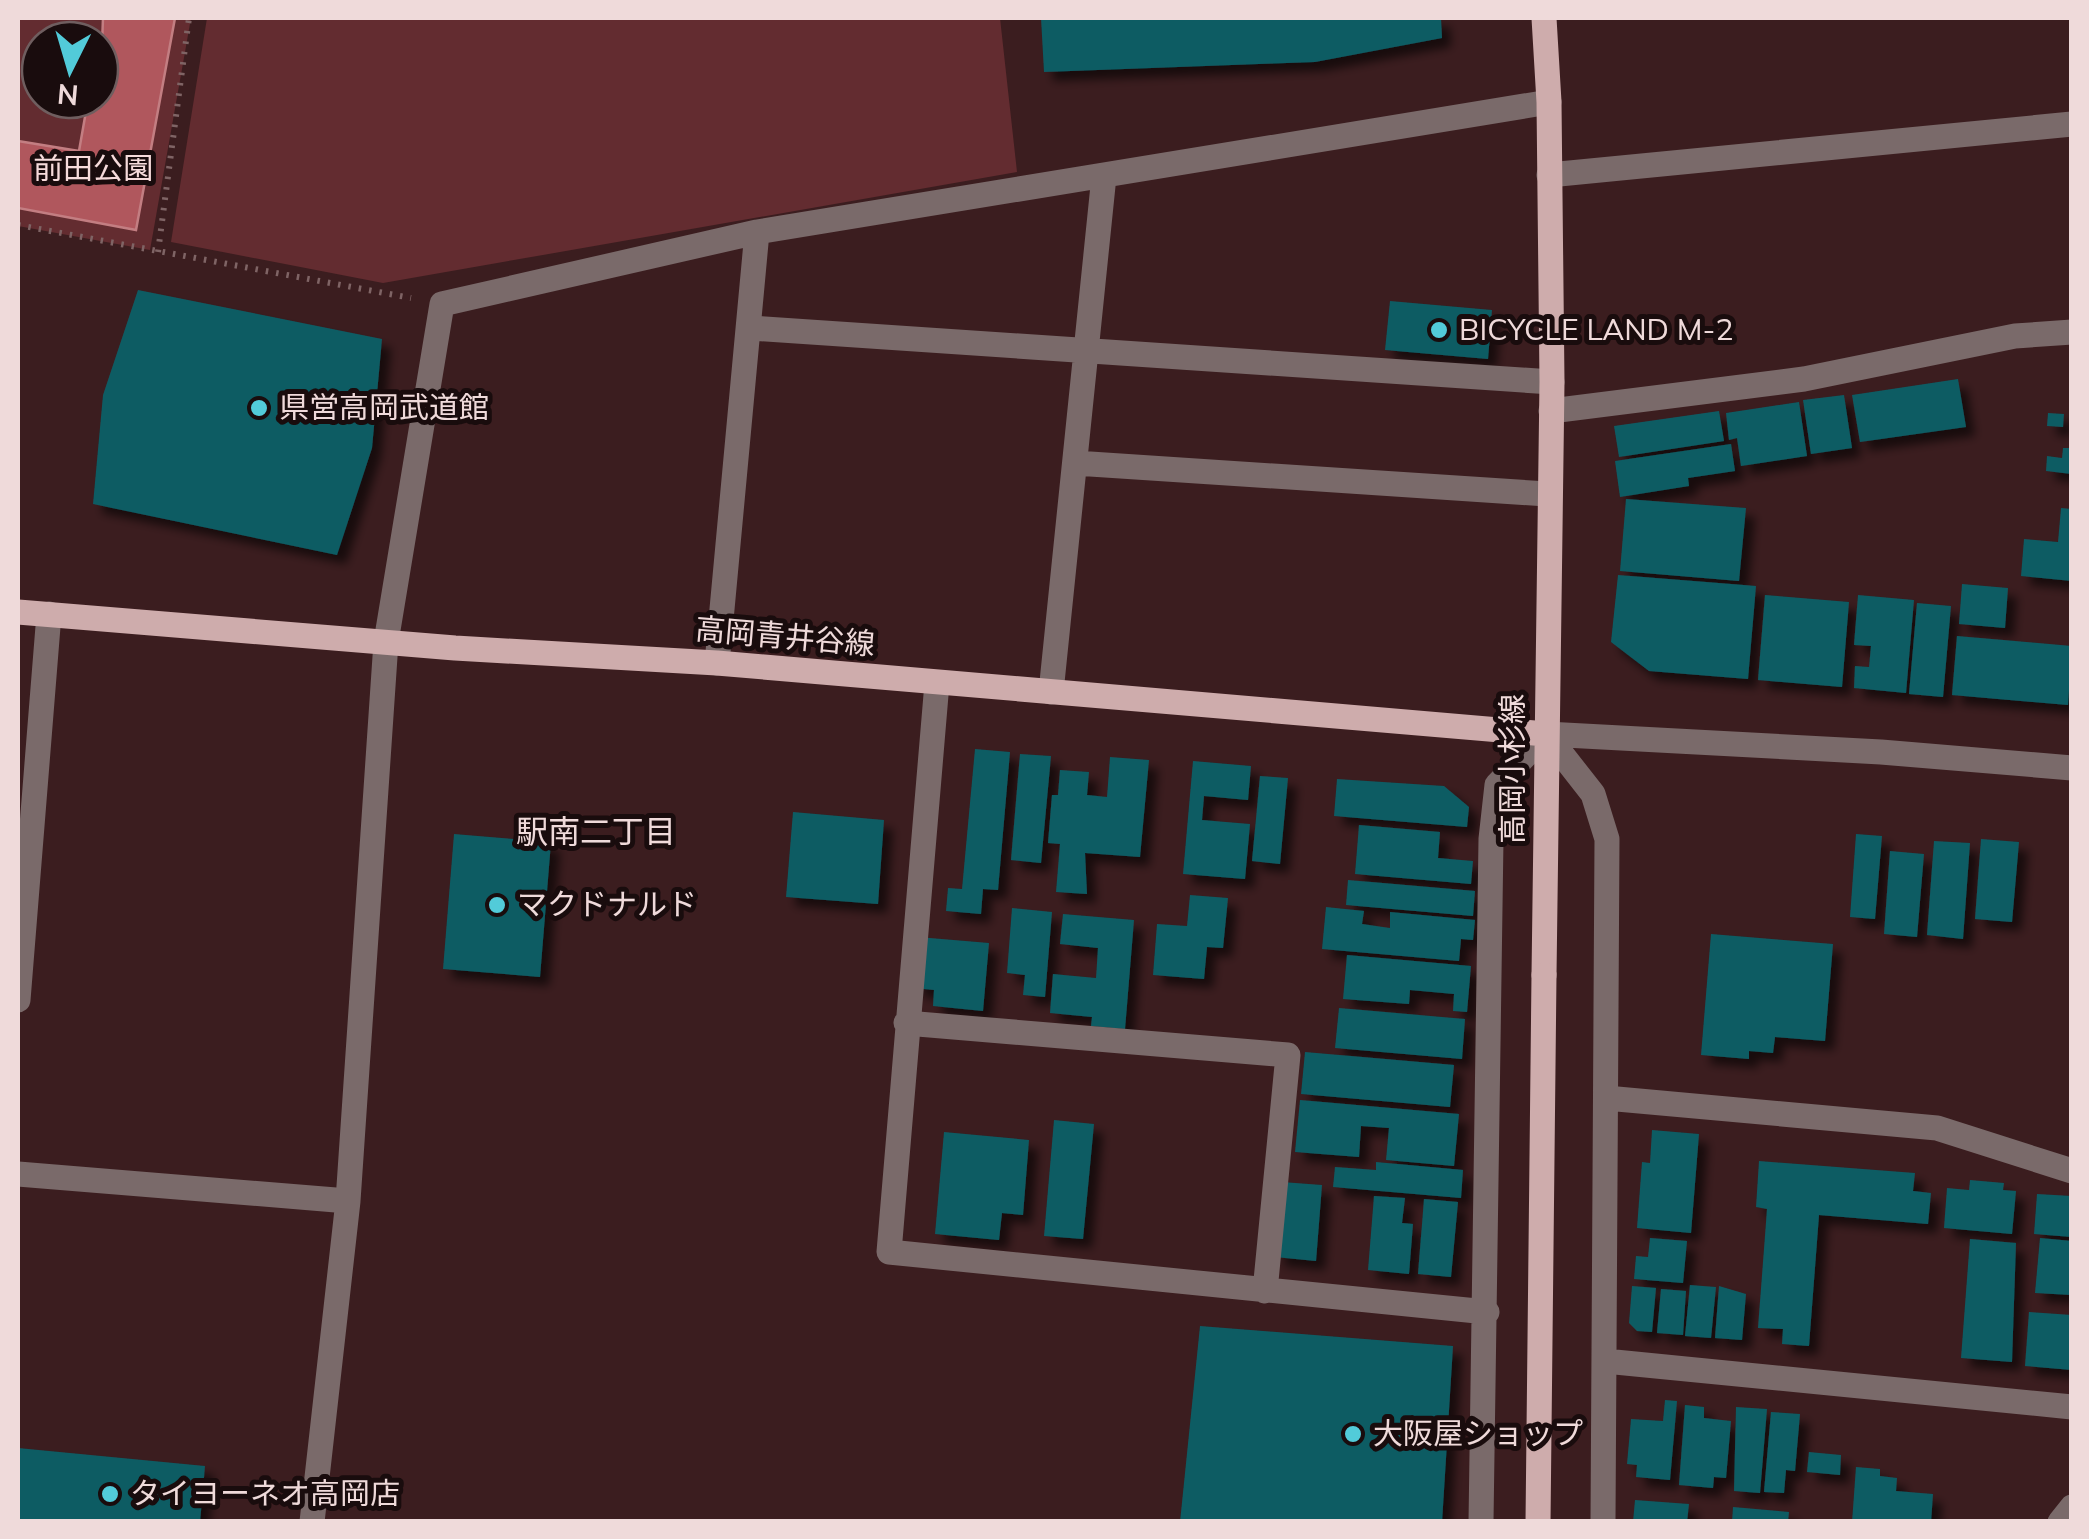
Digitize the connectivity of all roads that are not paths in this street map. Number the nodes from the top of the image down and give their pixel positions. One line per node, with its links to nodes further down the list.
1 (1544, 18): 2 (main road, 高岡小杉線)
2 (1550, 102): 4 (main road, 高岡小杉線); 5 (street)
3 (2072, 124): 4 (street)
4 (1550, 175): 10 (main road, 高岡小杉線)
5 (1104, 176): 6 (street); 9 (street)
6 (757, 232): 7 (street); 16 (street)
7 (751, 328): 9 (street); 17 (street)
8 (2072, 332): 11 (street)
9 (1087, 350): 10 (street); 12 (street)
10 (1552, 382): 11 (main road, 高岡小杉線)
11 (1551, 412): 13 (main road, 高岡小杉線)
12 (1075, 463): 13 (street); 19 (street)
13 (1547, 494): 20 (main road, 高岡小杉線)
14 (18, 612): 15 (main road, 高岡青井谷線)
15 (49, 614): 16 (main road, 高岡青井谷線); 22 (street)
16 (386, 642): 17 (main road, 高岡青井谷線); 27 (street)
17 (717, 663): 18 (main road, 高岡青井谷線)
18 (937, 683): 19 (main road, 高岡青井谷線); 23 (street)
19 (1052, 692): 20 (main road, 高岡青井谷線)
20 (1546, 734): 21 (street); 24 (street); 29 (street); 35 (main road, 高岡小杉線, bridge)
21 (2072, 768)
22 (18, 1000)
23 (906, 1023): 28 (street); 28 (street)
24 (1606, 1098): 25 (street); 30 (street)
25 (2072, 1171)
26 (18, 1174): 27 (street)
27 (348, 1200): 33 (street)
28 (1265, 1291): 29 (street)
29 (1487, 1312): 34 (street)
30 (1605, 1362): 31 (street); 36 (street)
31 (2072, 1408)
32 (2072, 1506): 37 (street)
33 (312, 1522)
34 (1481, 1522)
35 (1538, 1522)
36 (1603, 1522)
37 (2060, 1522)

